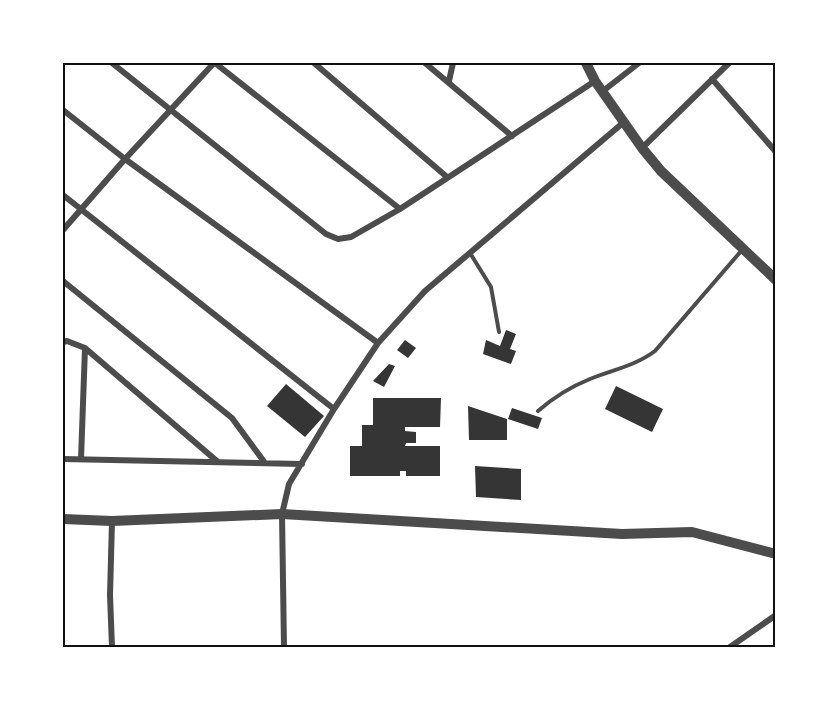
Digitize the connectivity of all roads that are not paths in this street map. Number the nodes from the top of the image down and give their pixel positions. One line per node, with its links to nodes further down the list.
1 (112, 63): 14 (street)
2 (214, 63): 14 (street); 23 (street)
3 (314, 63): 20 (street)
4 (426, 63): 10 (street)
5 (453, 63): 10 (street)
6 (585, 63): 11 (street)
7 (639, 63): 12 (street)
8 (729, 63): 9 (street)
9 (712, 79): 17 (street); 18 (street)
10 (449, 81): 16 (street)
11 (595, 81): 12 (street); 16 (street)
12 (603, 91): 15 (street)
13 (63, 110): 19 (street)
14 (171, 111): 19 (street); 23 (street)
15 (624, 122): 17 (street); 26 (street)
16 (512, 136): 20 (street)
17 (642, 148): 25 (street)
18 (776, 152)
19 (125, 159): 22 (street); 31 (street)
20 (447, 177): 23 (street)
21 (63, 195): 22 (street)
22 (80, 209): 24 (street); 33 (street)
23 (400, 209)
24 (63, 230)
25 (742, 249): 27 (street); 34 (lane)
26 (470, 253): 29 (lane); 31 (street)
27 (776, 280)
28 (63, 281): 38 (street)
29 (499, 332)
30 (63, 342): 32 (street)
31 (378, 343): 33 (street)
32 (85, 348): 36 (street); 37 (street)
33 (334, 409): 39 (street)
34 (538, 411)
35 (63, 459): 36 (street)
36 (81, 459): 37 (street)
37 (218, 462): 38 (street)
38 (265, 463): 39 (street)
39 (302, 464): 40 (street)
40 (282, 514): 42 (street); 43 (street); 46 (street)
41 (63, 519): 42 (street)
42 (112, 520): 45 (street)
43 (776, 554)
44 (776, 615): 47 (street)
45 (112, 647)
46 (284, 647)
47 (730, 647)

